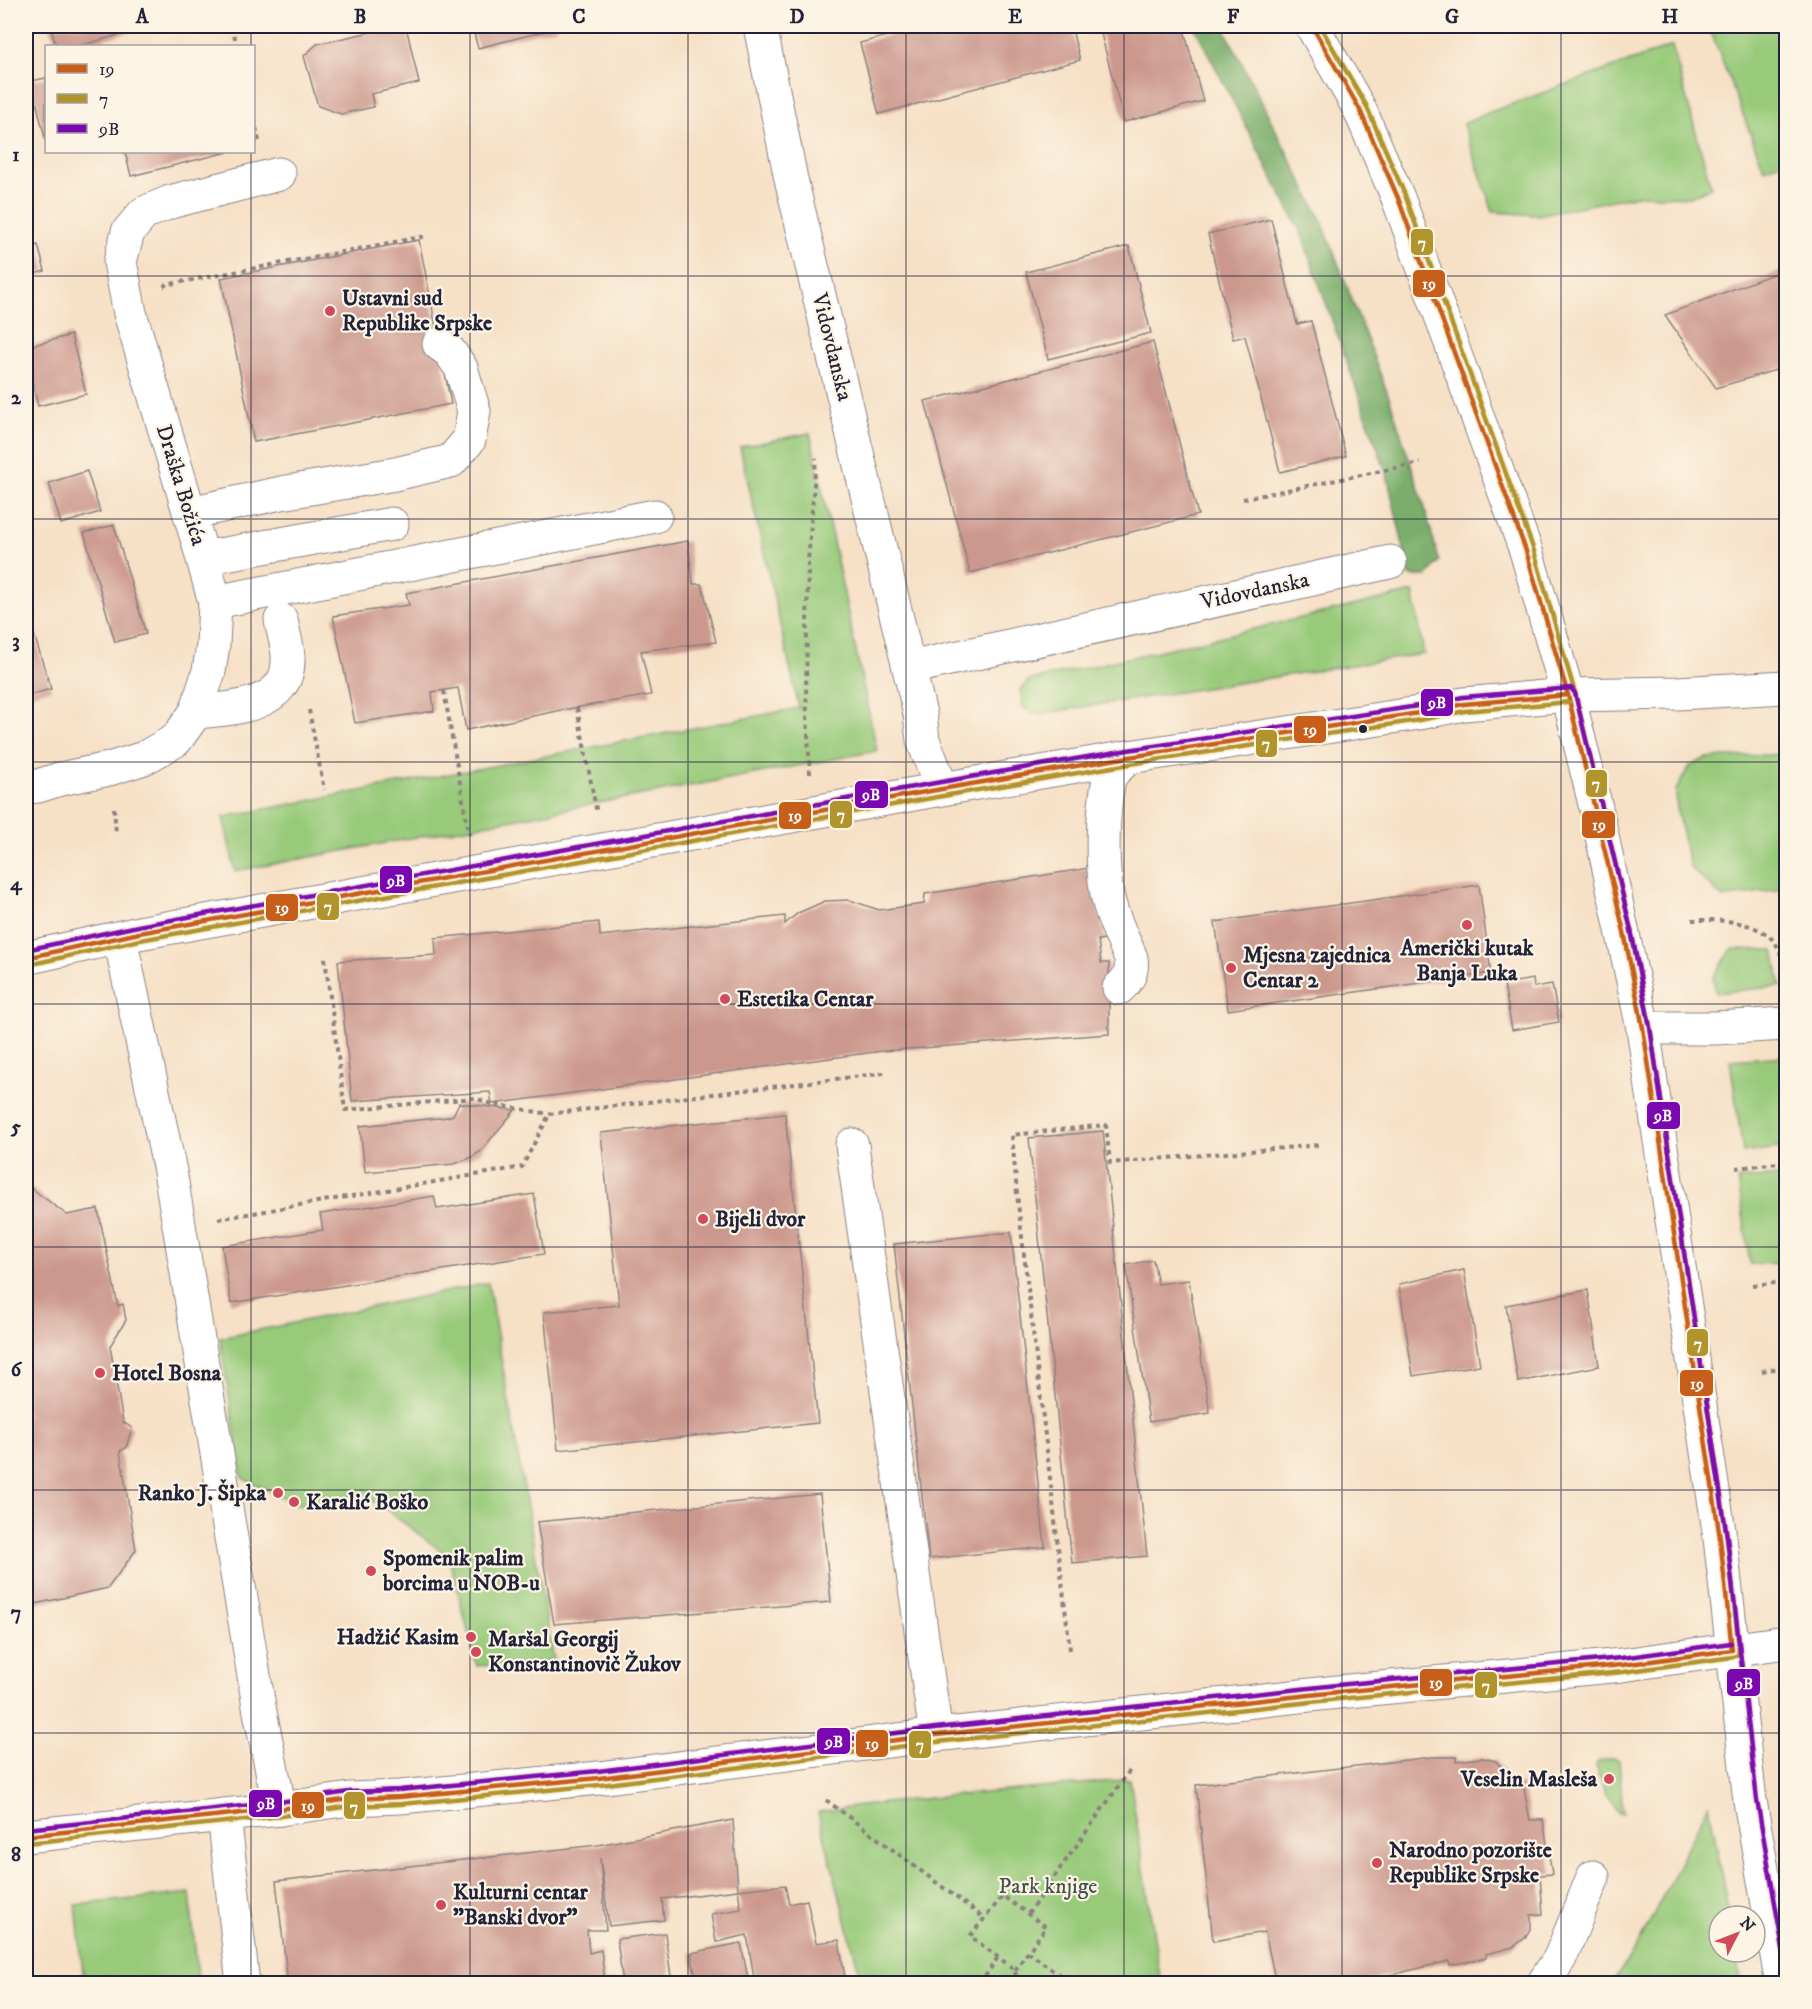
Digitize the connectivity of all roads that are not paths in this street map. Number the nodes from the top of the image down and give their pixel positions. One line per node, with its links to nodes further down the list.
1 (760, 26): 12 (main road, Vidovdanska)
2 (1312, 26): 14 (main road)
3 (279, 174): 5 (main road, Draška Božića)
4 (439, 344): 5 (main road)
5 (190, 513): 8 (main road, Draška Božića)
6 (655, 516): 10 (main road)
7 (392, 524): 8 (main road)
8 (203, 558): 10 (main road, Draška Božića)
9 (1390, 562): 12 (main road, Vidovdanska)
10 (214, 602): 15 (main road, Draška Božića)
11 (280, 620): 15 (main road)
12 (909, 668): 18 (main road, Vidovdanska)
13 (1786, 687): 14 (main road)
14 (1568, 695): 16 (main road); 23 (main road)
15 (196, 712): 17 (main road, Draška Božića)
16 (1129, 757): 18 (main road); 21 (main road)
17 (26, 787)
18 (942, 789): 19 (main road)
19 (120, 938): 20 (main road); 28 (main road)
20 (27, 954)
21 (1119, 988)
22 (1786, 1024): 23 (main road)
23 (1643, 1028): 26 (main road)
24 (852, 1145): 27 (main road)
25 (1786, 1642): 26 (main road)
26 (1731, 1650): 27 (main road); 34 (main road)
27 (936, 1735): 28 (main road)
28 (280, 1809): 29 (main road)
29 (224, 1815): 30 (main road); 32 (main road)
30 (26, 1836)
31 (1593, 1877): 33 (main road)
32 (243, 1983)
33 (1543, 1983)
34 (1782, 1983)

